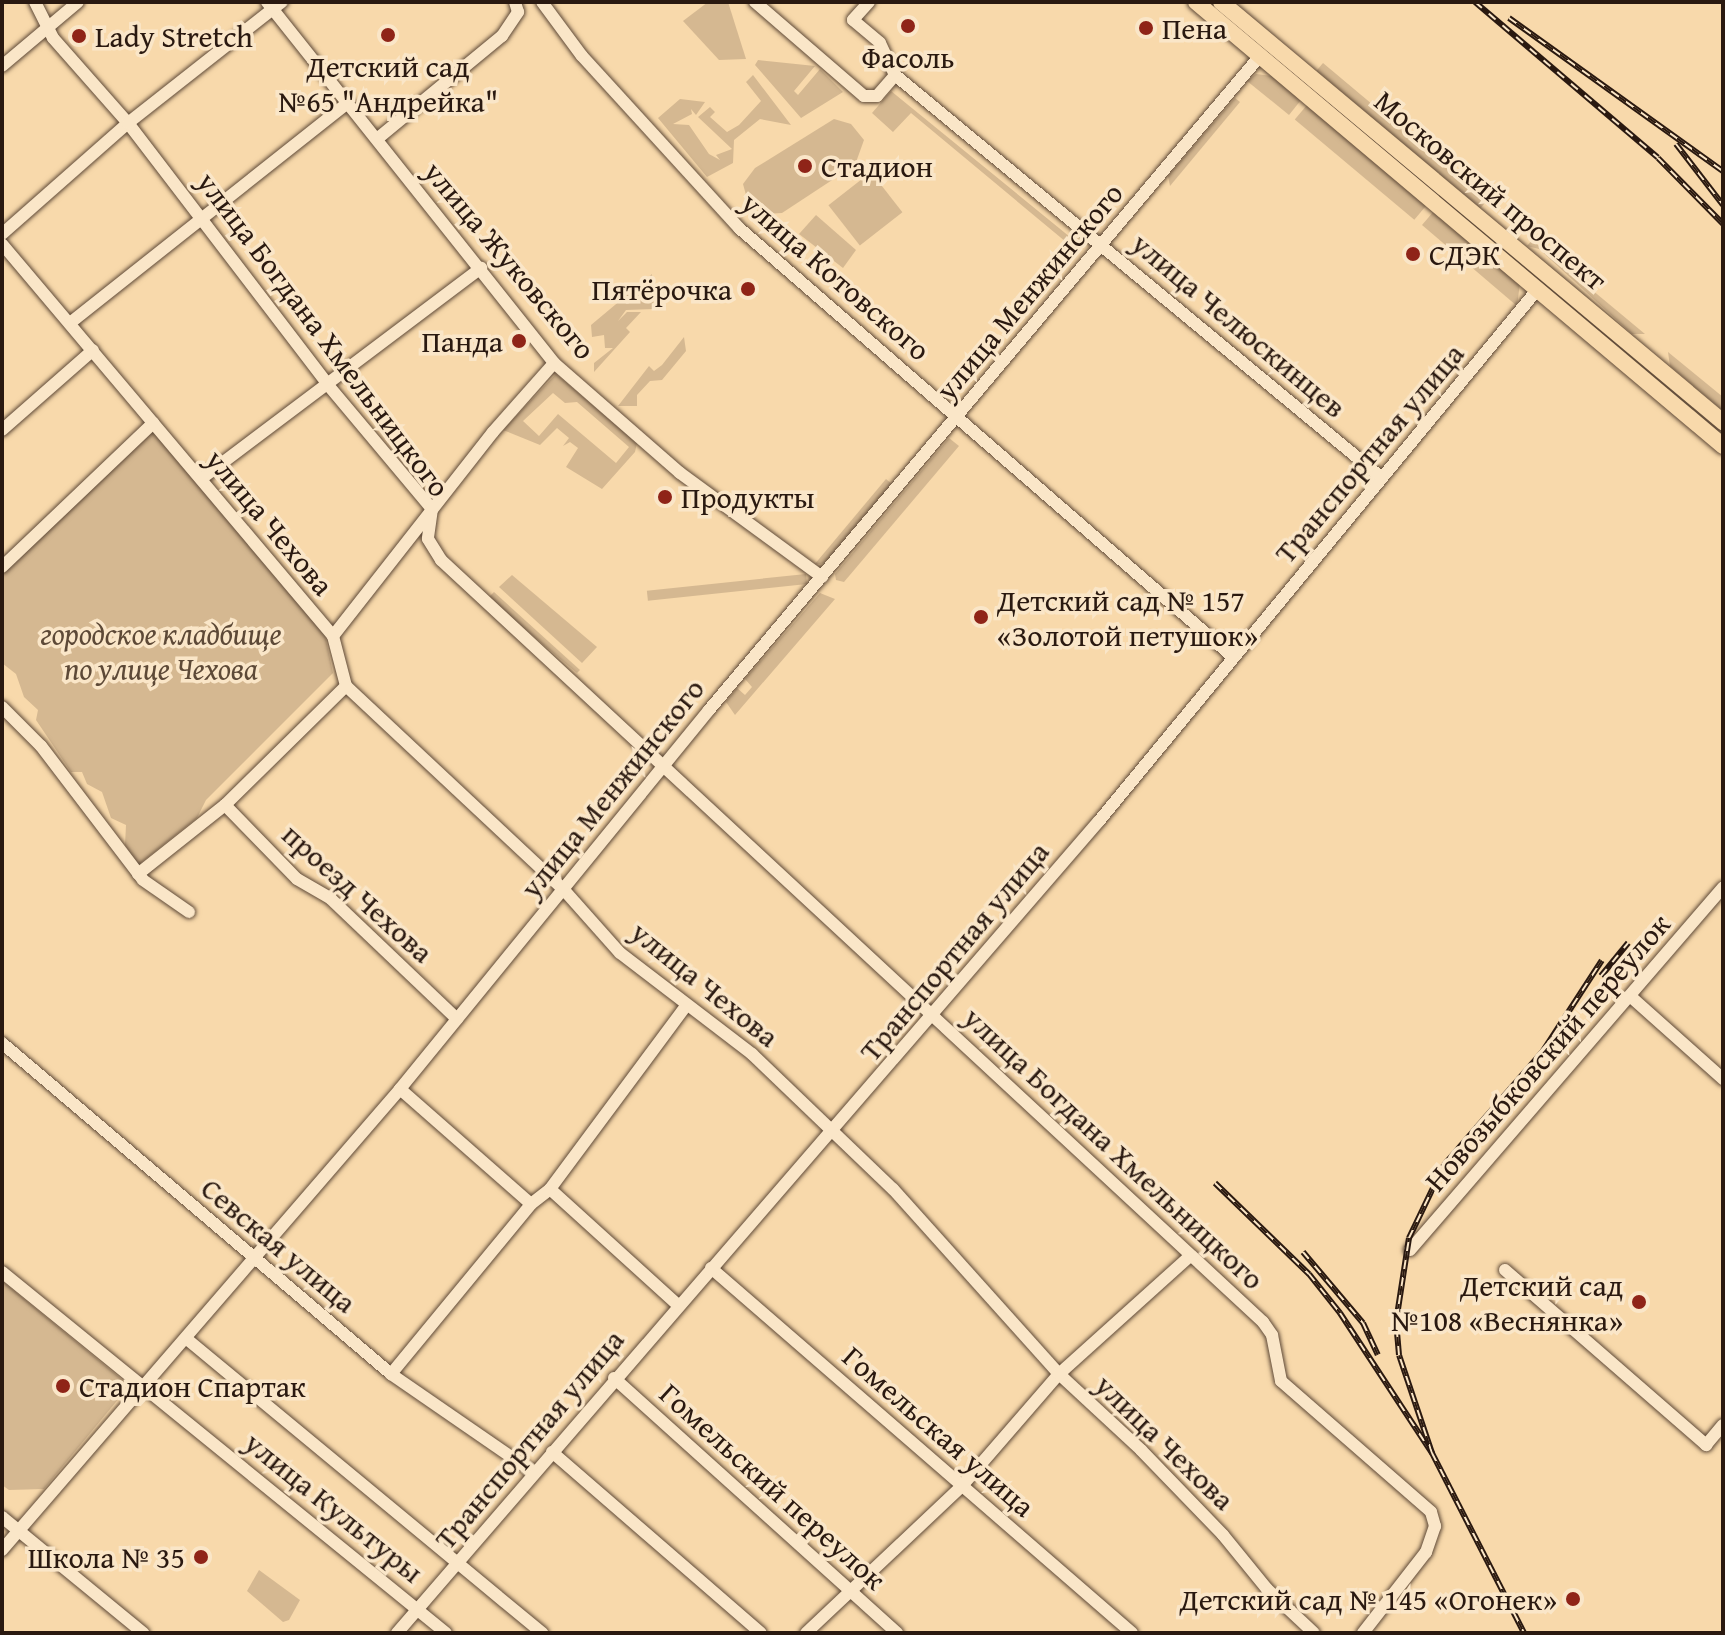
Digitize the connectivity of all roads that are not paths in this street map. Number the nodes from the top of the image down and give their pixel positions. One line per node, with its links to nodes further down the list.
1 (35, 2): 10 (street, улица Богдана Хмельницкого)
2 (78, 2): 10 (street)
3 (515, 2): 16 (street)
4 (755, 2): 13 (street)
5 (869, 2): 13 (street, улица Челюскинцев)
6 (1196, 2): 11 (main road, Московский проспект)
7 (1221, 2): 11 (main road, Московский проспект)
8 (274, 4): 14 (street, улица Жуковского); 15 (street)
9 (549, 5): 28 (street, улица Котовского)
10 (50, 27): 12 (street); 15 (street, улица Богдана Хмельницкого)
11 (1266, 50): 20 (street, улица Менжинского); 22 (main road, Московский проспект); 23 (main road, Московский проспект)
12 (2, 66)
13 (895, 75): 20 (street, улица Челюскинцев)
14 (348, 103): 16 (street, улица Жуковского); 17 (street)
15 (128, 123): 17 (street, улица Богдана Хмельницкого); 18 (street)
16 (377, 139): 21 (street, улица Жуковского)
17 (204, 218): 24 (street); 27 (street, улица Богдана Хмельницкого)
18 (2, 234)
19 (2, 244): 24 (street, улица Чехова)
20 (1101, 245): 28 (street, улица Менжинского); 33 (street, улица Челюскинцев)
21 (481, 268): 26 (street, улица Жуковского); 27 (street)
22 (1549, 276): 23 (main road); 29 (main road, Московский проспект)
23 (1537, 290): 32 (main road, Московский проспект); 33 (street, Транспортная улица)
24 (70, 323): 25 (street, улица Чехова)
25 (93, 350): 30 (street, улица Чехова); 31 (street)
26 (554, 363): 35 (street); 37 (street, улица Жуковского)
27 (328, 385): 34 (street); 35 (street, улица Богдана Хмельницкого)
28 (957, 416): 37 (street, улица Менжинского); 39 (street, улица Котовского)
29 (1723, 422)
30 (153, 423): 34 (street, улица Чехова); 36 (street)
31 (2, 430)
32 (1723, 446)
33 (1382, 478): 39 (street, Транспортная улица)
34 (201, 479): 38 (street, улица Чехова)
35 (432, 509): 38 (street); 42 (street, улица Богдана Хмельницкого)
36 (2, 567)
37 (822, 577): 42 (street, улица Менжинского)
38 (333, 636): 40 (street, улица Чехова)
39 (1233, 657): 50 (street, Транспортная улица)
40 (346, 686): 43 (street); 46 (street, улица Чехова)
41 (2, 707): 44 (street)
42 (665, 764): 46 (street, улица Менжинского); 50 (street, улица Богдана Хмельницкого)
43 (225, 805): 44 (street); 51 (street, проезд Чехова)
44 (138, 874): 47 (street)
45 (1723, 887): 48 (street, Новозыбковский переулок)
46 (564, 890): 49 (street, улица Чехова); 51 (street, улица Менжинского)
47 (189, 912)
48 (1630, 996): 53 (street); 58 (street, Новозыбковский переулок)
49 (685, 1007): 55 (street, улица Чехова); 56 (street)
50 (933, 1015): 55 (street, Транспортная улица); 59 (street, улица Богдана Хмельницкого)
51 (457, 1019): 54 (street, улица Менжинского)
52 (2, 1043): 60 (street, Севская улица)
53 (1723, 1079)
54 (400, 1089): 57 (street); 60 (street, улица Менжинского)
55 (834, 1133): 61 (street, Транспортная улица); 67 (street, улица Чехова)
56 (550, 1189): 57 (street); 64 (street)
57 (531, 1204): 66 (street)
58 (1410, 1250)
59 (1189, 1257): 67 (street); 89 (street, улица Богдана Хмельницкого)
60 (255, 1259): 65 (street, улица Менжинского); 66 (street, Севская улица)
61 (711, 1268): 64 (street, Транспортная улица); 73 (street, Гомельская улица)
62 (1505, 1270): 70 (street)
63 (2, 1272): 69 (street, улица Культуры)
64 (678, 1305): 68 (street, Транспортная улица)
65 (188, 1340): 69 (street, улица Менжинского); 77 (street)
66 (391, 1374): 72 (street, Севская улица)
67 (1059, 1374): 73 (street); 88 (street, улица Чехова)
68 (614, 1378): 71 (street, Транспортная улица); 78 (street, Гомельский переулок)
69 (146, 1389): 75 (street, улица Менжинского); 79 (street, улица Культуры)
70 (1723, 1425)
71 (552, 1452): 72 (street, Транспортная улица); 84 (street)
72 (533, 1472): 77 (street, Транспортная улица)
73 (961, 1487): 78 (street); 87 (street, Гомельская улица)
74 (2, 1517): 75 (street)
75 (21, 1532): 76 (street, улица Менжинского); 80 (street)
76 (2, 1550)
77 (459, 1562): 79 (street, Транспортная улица); 83 (street)
78 (851, 1593): 85 (street); 86 (street, Гомельский переулок)
79 (418, 1609): 81 (street, Транспортная улица); 82 (street, улица Культуры)
80 (143, 1633)
81 (397, 1633)
82 (446, 1633)
83 (542, 1633)
84 (761, 1633)
85 (806, 1633)
86 (897, 1633)
87 (1132, 1633)
88 (1314, 1633)
89 (1363, 1633)

